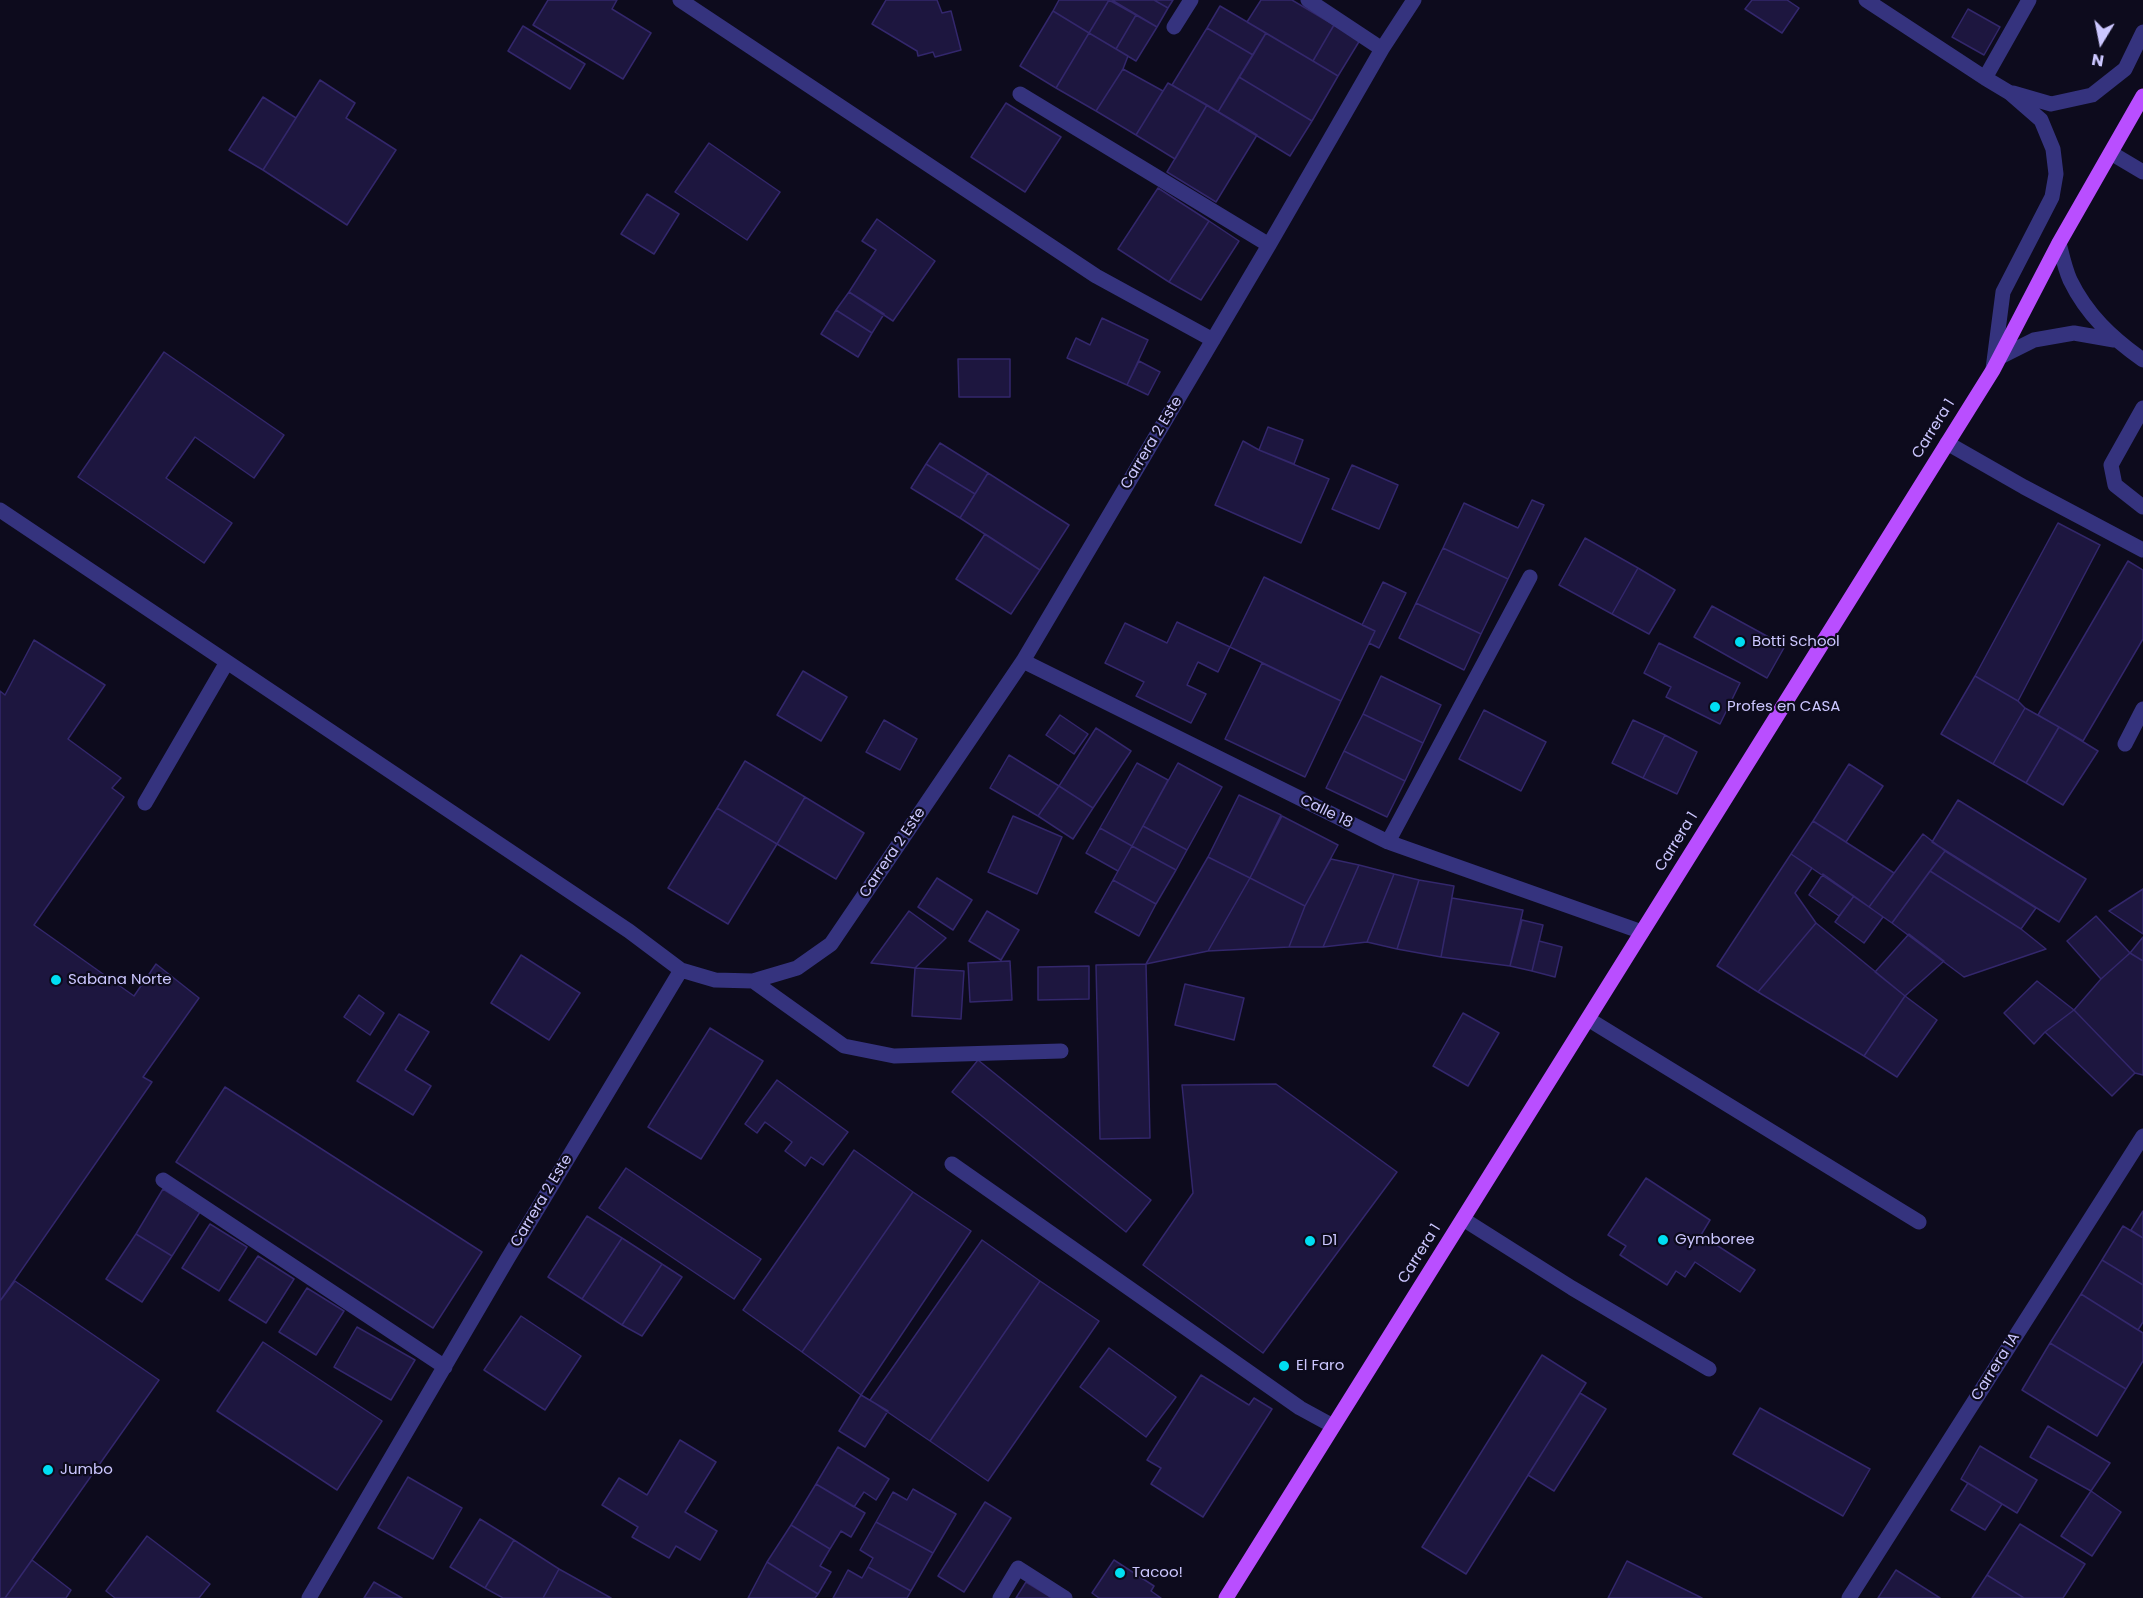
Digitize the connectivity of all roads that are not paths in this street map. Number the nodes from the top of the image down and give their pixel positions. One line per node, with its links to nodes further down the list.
1 (680, 0): 19 (street)
2 (1191, 0): 7 (street)
3 (1308, 0): 9 (street)
4 (1414, 0): 9 (street, Carrera 2 Este)
5 (1866, 0): 10 (street)
6 (2029, 0): 10 (street)
7 (1174, 27)
8 (2143, 32): 11 (street)
9 (1382, 49): 17 (street, Carrera 2 Este)
10 (1985, 78): 11 (street)
11 (2010, 93): 21 (street)
12 (1020, 94): 17 (street)
13 (2143, 96): 14 (main road, Carrera 1)
14 (2111, 153): 15 (street); 16 (main road, Carrera 1)
15 (2143, 171)
16 (2059, 243): 18 (street); 21 (main road, Carrera 1)
17 (1269, 245): 19 (street, Carrera 2 Este)
18 (2114, 339): 20 (street); 21 (street)
19 (1213, 340): 28 (street, Carrera 2 Este)
20 (2143, 360)
21 (1995, 364): 23 (main road, Carrera 1)
22 (2143, 408): 24 (street)
23 (1947, 444): 26 (street); 34 (main road, Carrera 1)
24 (2143, 507)
25 (0, 510): 29 (street)
26 (2143, 550)
27 (1530, 577): 33 (street)
28 (1023, 661): 33 (street, Calle 18); 36 (street, Carrera 2 Este)
29 (228, 662): 32 (street); 35 (street)
30 (2143, 710): 31 (street)
31 (2125, 744)
32 (145, 803)
33 (1388, 842): 34 (street, Calle 18)
34 (1642, 932): 37 (main road, Carrera 1)
35 (681, 970): 36 (street, Carrera 2 Este); 44 (street, Carrera 2 Este)
36 (753, 981): 38 (street)
37 (1588, 1019): 42 (main road, Carrera 1); 43 (street)
38 (1061, 1051)
39 (2143, 1136): 51 (street, Carrera 1A)
40 (952, 1164): 46 (street)
41 (163, 1180): 44 (street)
42 (1463, 1219): 45 (street); 46 (main road, Carrera 1)
43 (1919, 1222)
44 (445, 1366): 47 (street, Carrera 2 Este)
45 (1709, 1369)
46 (1333, 1426): 50 (main road, Carrera 1)
47 (309, 1598)
48 (1000, 1598): 49 (street)
49 (1065, 1598)
50 (1226, 1598)
51 (1849, 1598)

